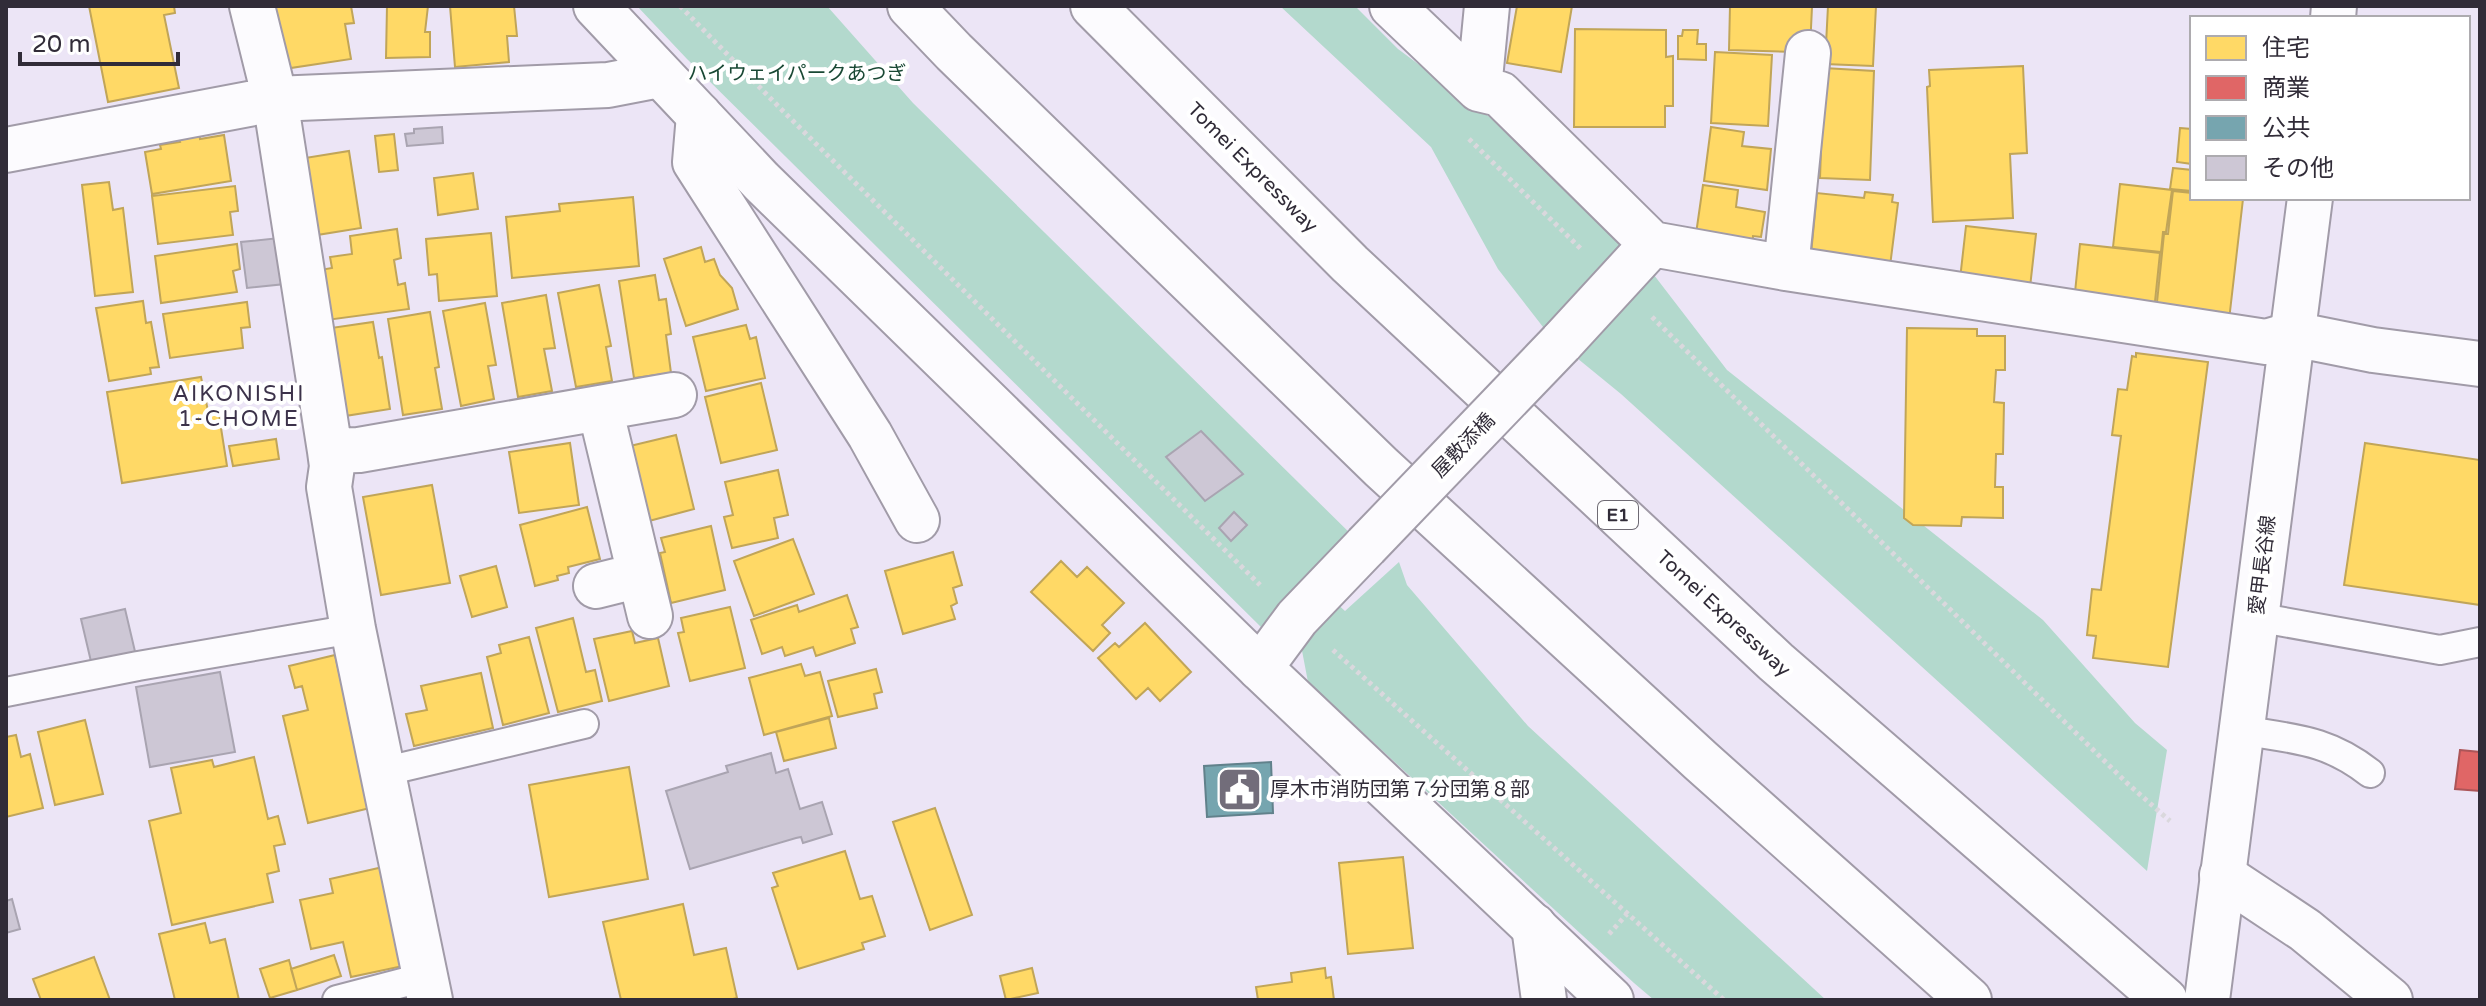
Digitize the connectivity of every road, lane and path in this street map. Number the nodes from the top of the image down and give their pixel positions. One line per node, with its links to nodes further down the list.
1 (252, 6): 11 (main road)
2 (596, 6): 9 (main road)
3 (680, 6): 27 (path)
4 (910, 6): 44 (main road)
5 (1093, 6): 45 (main road, Tomei Expressway / E1)
6 (1392, 6): 10 (main road)
7 (1487, 6): 10 (main road)
8 (1808, 53): 17 (main road)
9 (660, 75): 11 (main road); 12 (main road)
10 (1479, 89): 16 (main road)
11 (275, 99): 14 (main road); 23 (main road)
12 (699, 115): 24 (main road); 30 (main road)
13 (1468, 138): 18 (path)
14 (6, 150)
15 (2310, 200): 19 (main road, 愛甲長谷線)
16 (1652, 244): 17 (main road); 18 (main road, 屋敷添橋)
17 (1786, 268): 19 (main road)
18 (1616, 283): 27 (main road, 屋敷添橋, bridge); 36 (path)
19 (2293, 334): 20 (main road); 26 (main road, 愛甲長谷線)
20 (2480, 364)
21 (674, 395): 22 (main road)
22 (600, 408): 23 (main road); 25 (main road)
23 (330, 451): 28 (main road)
24 (917, 520)
25 (596, 586)
26 (2256, 617): 29 (lane); 33 (main road, 愛甲長谷線)
27 (1297, 618): 30 (main road, 屋敷添橋); 43 (path)
28 (353, 629): 31 (lane); 34 (main road)
29 (2480, 642)
30 (1260, 668): 38 (main road)
31 (6, 692)
32 (584, 724): 34 (lane)
33 (2241, 730): 35 (lane); 37 (main road, 愛甲長谷線)
34 (382, 772): 39 (main road)
35 (2370, 773)
36 (2170, 821)
37 (2222, 875): 46 (main road, 愛甲長谷線); 47 (main road)
38 (1534, 926): 41 (main road); 42 (main road)
39 (428, 988): 40 (lane)
40 (337, 1000)
41 (1544, 1000)
42 (1611, 1000)
43 (1724, 1000)
44 (1969, 1000)
45 (2165, 1000)
46 (2207, 1000)
47 (2390, 1000)

